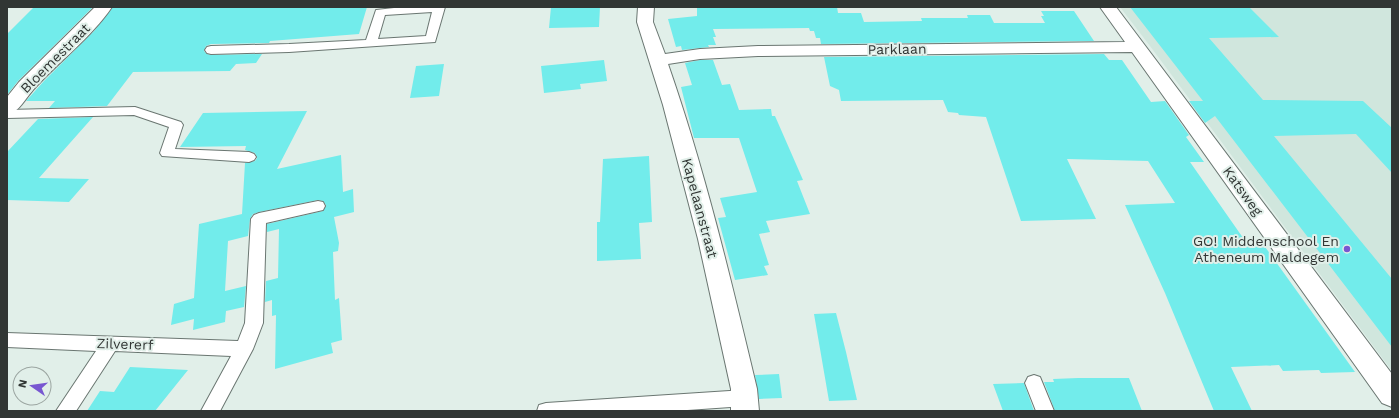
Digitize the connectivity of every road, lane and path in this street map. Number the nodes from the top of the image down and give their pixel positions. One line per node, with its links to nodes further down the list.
1 (104, 7): 9 (street, Bloemestraat)
2 (646, 7): 8 (street, Kapelaanstraat)
3 (1108, 7): 6 (street, Katsweg)
4 (439, 8): 5 (lane); 5 (lane)
5 (371, 43): 7 (lane)
6 (1137, 47): 8 (street, Parklaan); 17 (street, Katsweg)
7 (211, 50)
8 (657, 60): 18 (street, Kapelaanstraat)
9 (7, 109)
10 (7, 114): 11 (lane)
11 (249, 157)
12 (318, 206): 15 (lane)
13 (7, 340): 14 (lane, Zilvererf)
14 (110, 344): 15 (lane, Zilvererf); 19 (lane)
15 (244, 349): 20 (lane)
16 (1034, 383): 22 (lane)
17 (1392, 395)
18 (745, 405): 21 (lane)
19 (65, 411)
20 (210, 411)
21 (546, 411)
22 (1044, 411)

